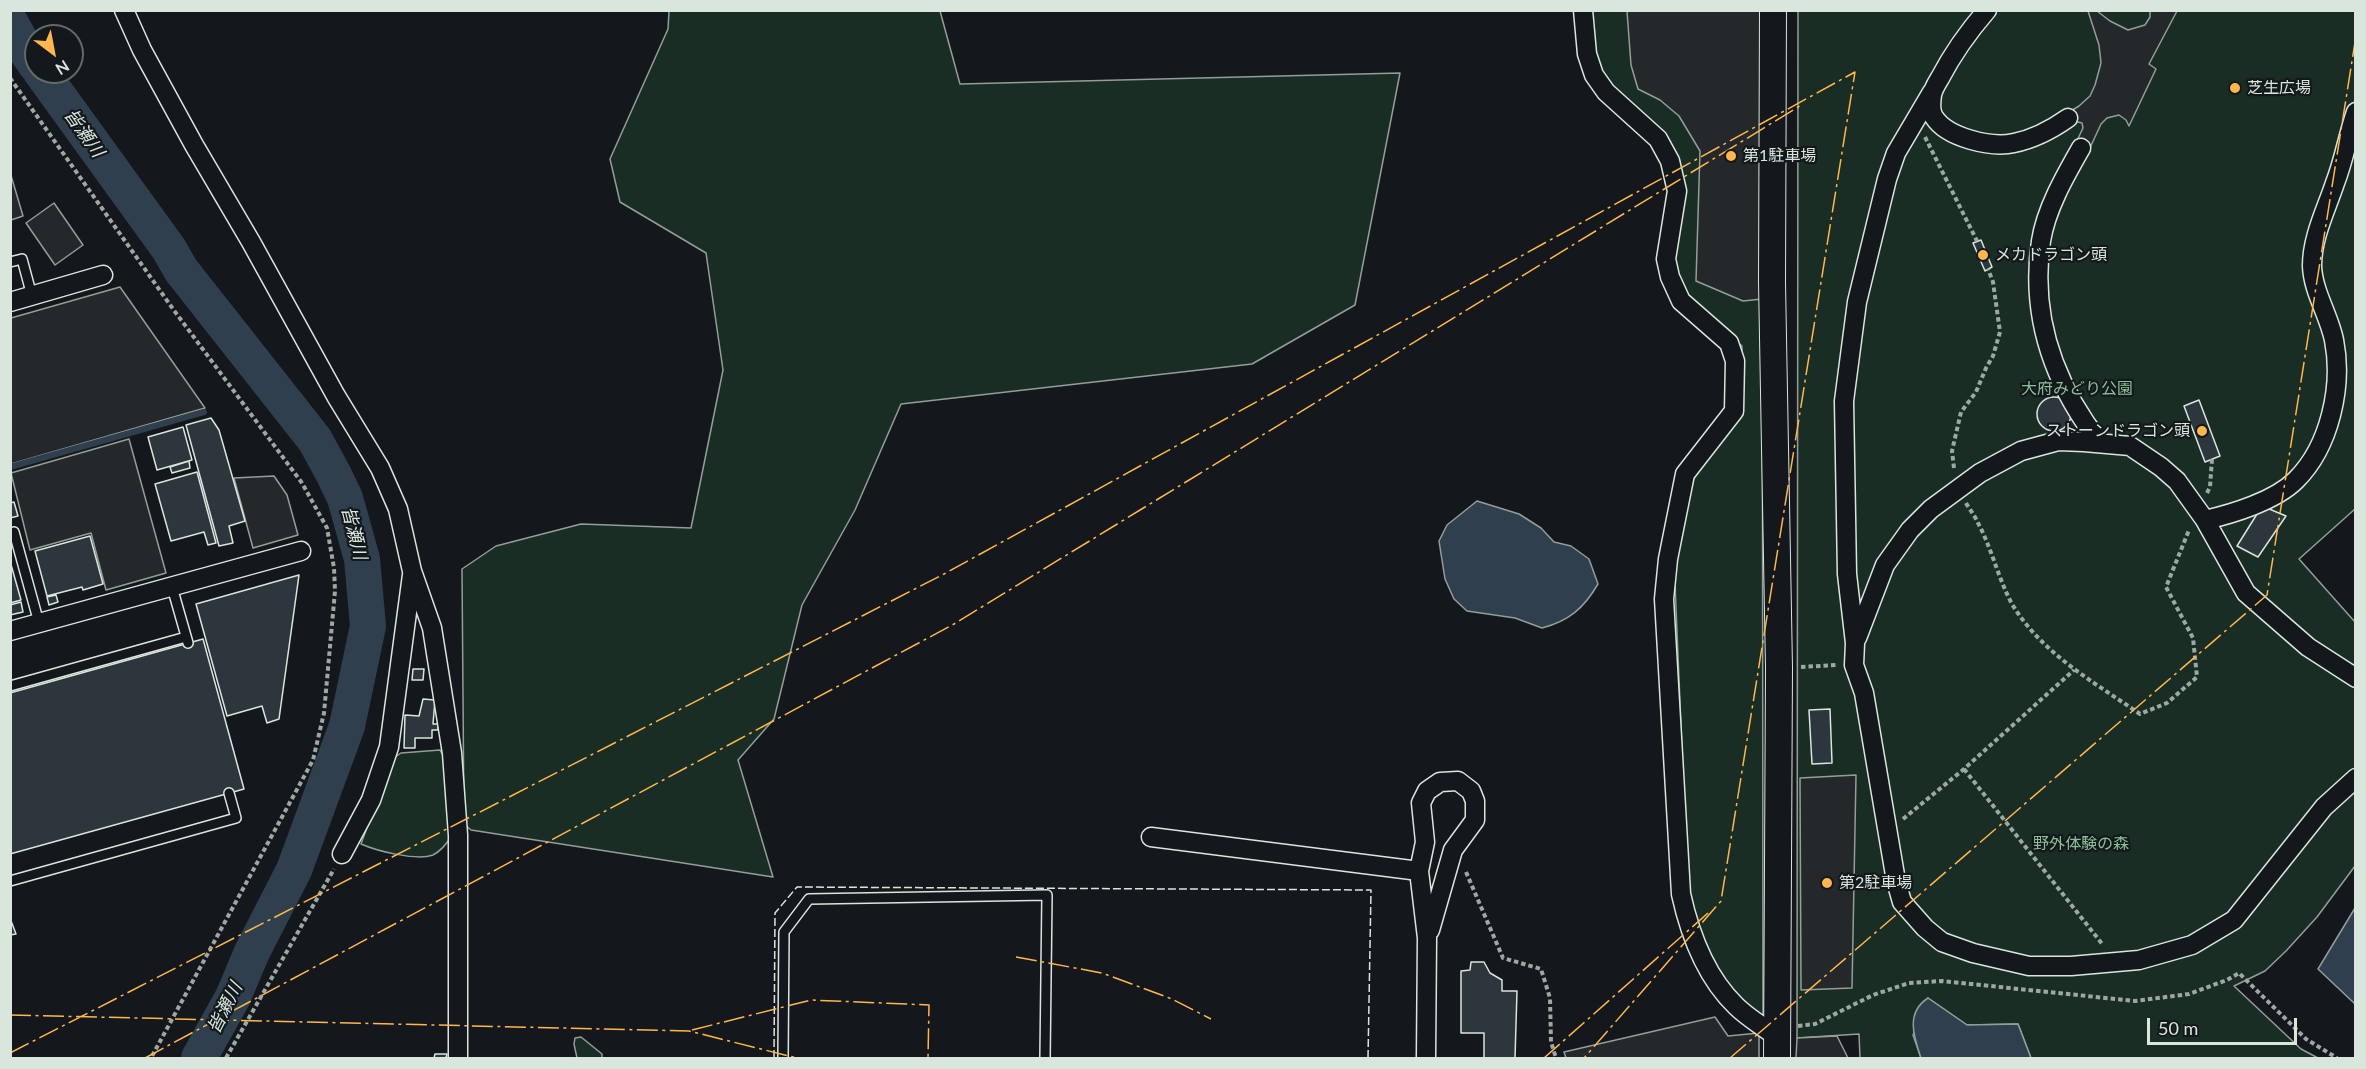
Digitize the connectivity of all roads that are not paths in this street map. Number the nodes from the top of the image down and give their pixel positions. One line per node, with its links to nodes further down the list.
1 (124, 10): 17 (street)
2 (1583, 10): 31 (street)
3 (1773, 10): 31 (street)
4 (1987, 10): 5 (street)
5 (1932, 92): 7 (street); 21 (street)
6 (2355, 112): 14 (street)
7 (2068, 118)
8 (2081, 148): 13 (street)
9 (10, 262): 11 (lane)
10 (103, 275): 11 (street)
11 (32, 296): 12 (street)
12 (10, 302)
13 (2100, 443): 14 (street); 21 (street)
14 (2201, 516): 22 (street)
15 (14, 532): 19 (lane)
16 (301, 551): 18 (street)
17 (412, 571): 27 (street); 32 (street)
18 (172, 587): 19 (street); 23 (lane)
19 (39, 623): 20 (street)
20 (10, 631)
21 (1855, 643): 24 (street)
22 (2355, 678)
23 (10, 686)
24 (2355, 778)
25 (230, 793): 29 (lane)
26 (1151, 837): 28 (street)
27 (342, 855)
28 (1419, 871): 30 (street); 30 (street)
29 (10, 881)
30 (1427, 938): 35 (street)
31 (1777, 1041)
32 (458, 1059)
33 (783, 1059): 34 (lane)
34 (1045, 1059)
35 (1426, 1059)

